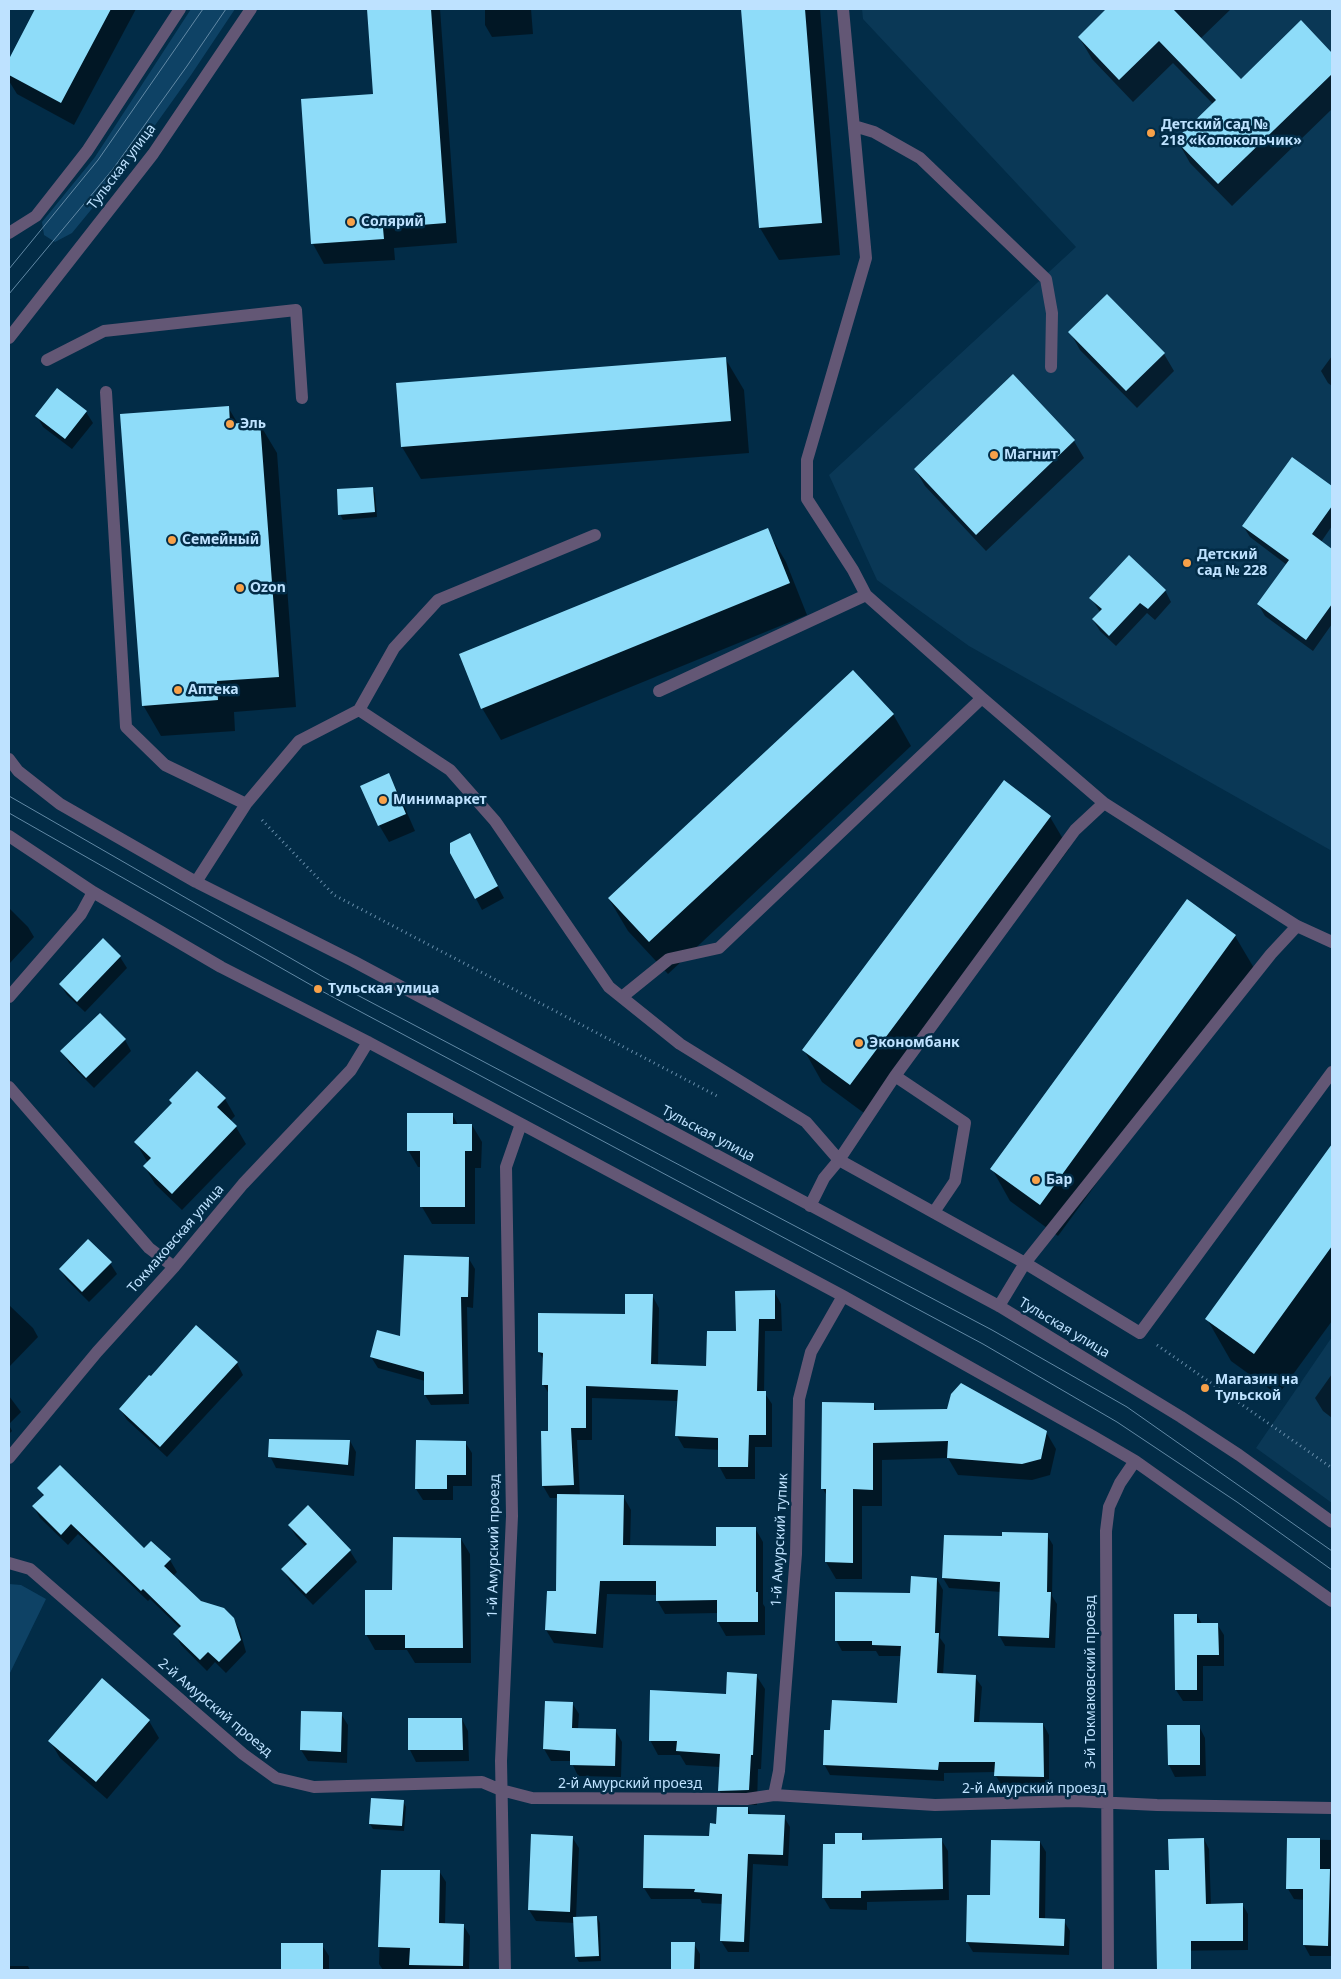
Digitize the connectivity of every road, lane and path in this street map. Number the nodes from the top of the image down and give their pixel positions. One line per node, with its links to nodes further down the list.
1 (180, 9): 5 (street)
2 (251, 9): 6 (street, Тульская улица)
3 (843, 9): 4 (street)
4 (854, 126): 8 (street); 12 (street)
5 (9, 233)
6 (9, 338)
7 (47, 360): 10 (street)
8 (1051, 367)
9 (106, 392): 18 (street)
10 (302, 398)
11 (595, 535): 15 (street)
12 (866, 595): 13 (street); 14 (street)
13 (660, 691)
14 (982, 698): 17 (street); 25 (street)
15 (359, 710): 18 (street); 25 (street)
16 (9, 759): 20 (street, Тульская улица)
17 (1104, 803): 22 (street); 28 (street)
18 (246, 804): 20 (street); 30 (path)
19 (9, 836): 21 (street)
20 (196, 882): 33 (street, Тульская улица)
21 (94, 892): 24 (street); 26 (street)
22 (1298, 926): 23 (street); 35 (street)
23 (1332, 942)
24 (9, 997)
25 (622, 997): 32 (street)
26 (368, 1042): 31 (street); 36 (street, Токмаковская улица)
27 (1332, 1072): 39 (street)
28 (895, 1076): 32 (street); 34 (street)
29 (9, 1087): 36 (street)
30 (723, 1099)
31 (521, 1124): 37 (street); 46 (street, 1-й Амурский проезд)
32 (839, 1160): 33 (street); 34 (street)
33 (810, 1206): 38 (street, Тульская улица)
34 (934, 1212): 35 (street)
35 (1024, 1263): 38 (street); 39 (street)
36 (174, 1267): 40 (street, Токмаковская улица)
37 (843, 1296): 41 (street); 47 (street, 1-й Амурский тупик)
38 (999, 1306): 43 (street, Тульская улица)
39 (1140, 1333): 42 (path)
40 (9, 1458)
41 (1135, 1461): 45 (street); 48 (street, 3-й Токмаковский проезд)
42 (1332, 1468)
43 (1332, 1522)
44 (9, 1563): 46 (street, 2-й Амурский проезд)
45 (1332, 1600)
46 (501, 1790): 47 (street, 2-й Амурский проезд); 50 (street, 1-й Амурский проезд)
47 (774, 1796): 48 (street, 2-й Амурский проезд)
48 (1108, 1803): 49 (street, 2-й Амурский проезд); 51 (street, 3-й Токмаковский проезд)
49 (1332, 1808)
50 (505, 1970)
51 (1108, 1970)

